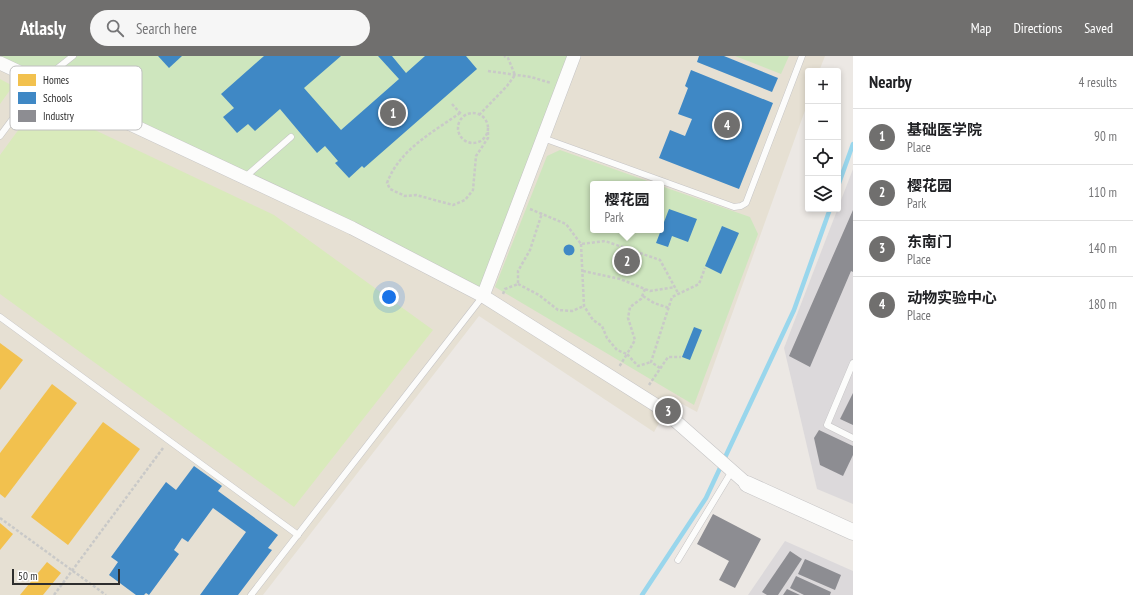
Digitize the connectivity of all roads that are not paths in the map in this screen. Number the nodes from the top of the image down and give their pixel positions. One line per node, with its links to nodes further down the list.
1 (73, 56): 5 (lane)
2 (574, 56): 11 (street)
3 (802, 56): 14 (lane)
4 (0, 63): 6 (street)
5 (60, 66)
6 (10, 68)
7 (10, 122): 9 (lane)
8 (142, 130): 12 (street)
9 (0, 136)
10 (291, 137): 12 (lane)
11 (543, 138): 13 (lane); 15 (street)
12 (244, 178): 15 (street)
13 (662, 181)
14 (664, 182)
15 (483, 296): 19 (street); 22 (lane)
16 (0, 317): 22 (lane)
17 (853, 363): 18 (lane)
18 (853, 438)
19 (726, 465): 20 (street); 23 (lane)
20 (747, 484): 21 (street)
21 (853, 532)
22 (298, 535): 24 (lane)
23 (678, 560)
24 (251, 595)

